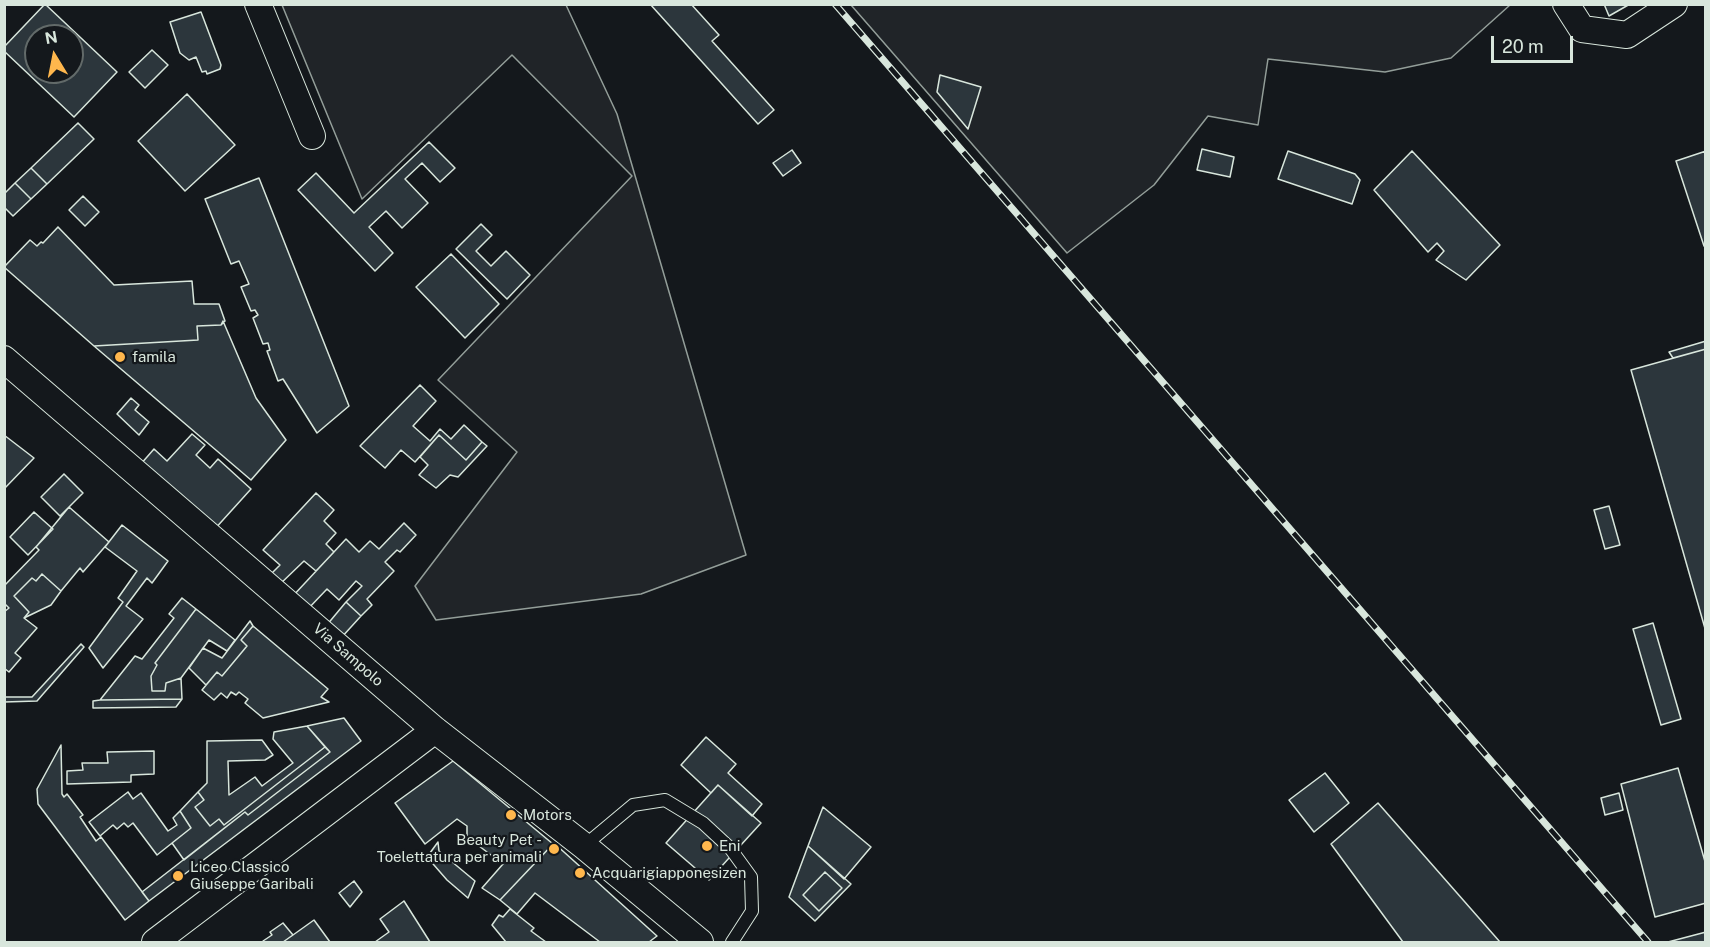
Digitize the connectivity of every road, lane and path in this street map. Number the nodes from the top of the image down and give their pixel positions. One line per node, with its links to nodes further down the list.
1 (258, 4): 4 (street)
2 (1566, 4): 3 (street)
3 (1674, 4)
4 (312, 136)
5 (4, 359): 6 (street, Via Sampolo)
6 (435, 730): 7 (street, Via Sampolo); 8 (street)
7 (584, 846): 9 (street, Via Sampolo); 10 (lane)
8 (155, 942)
9 (700, 942)
10 (732, 942)

